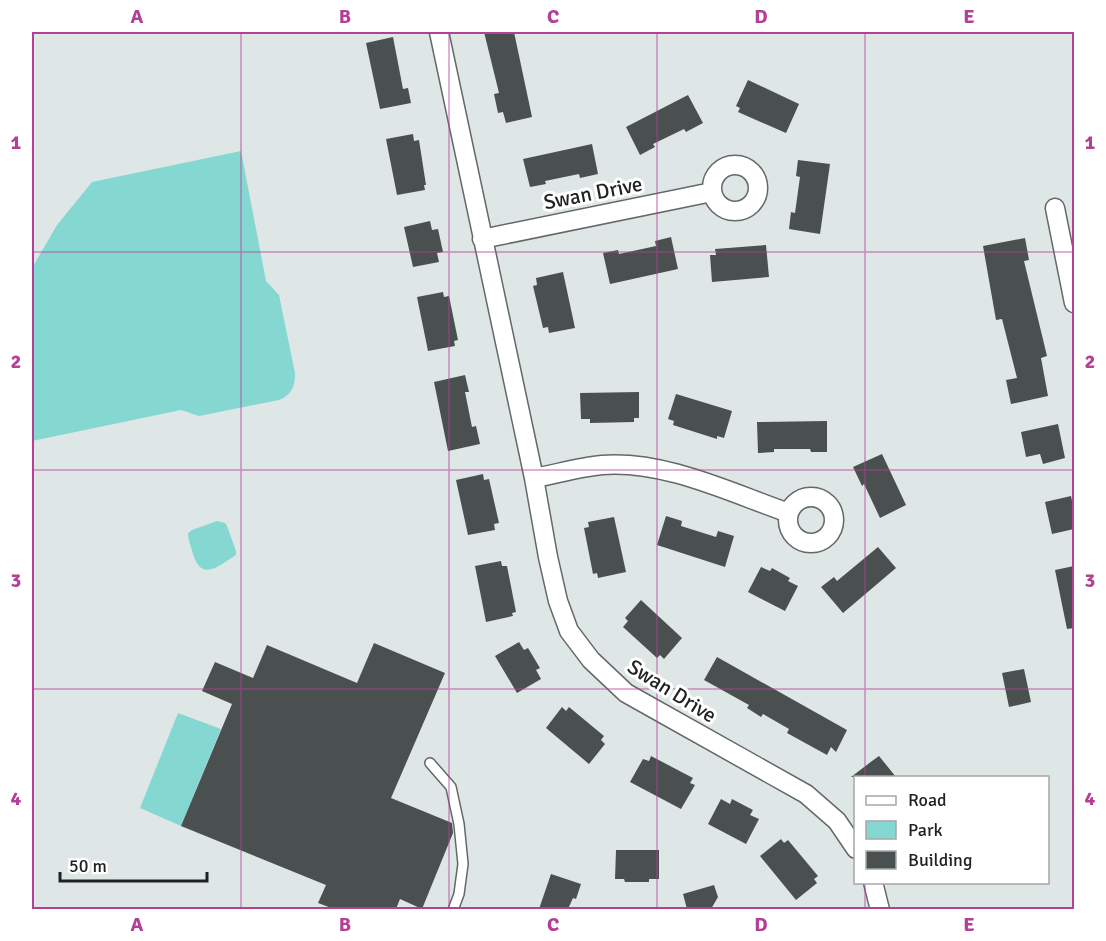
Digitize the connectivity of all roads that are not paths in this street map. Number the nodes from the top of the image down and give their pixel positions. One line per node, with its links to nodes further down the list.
1 (439, 32): 4 (street, Swan Drive)
2 (712, 192): 4 (street, Swan Drive)
3 (1055, 208): 5 (street)
4 (482, 239): 6 (street, Swan Drive)
5 (1074, 303)
6 (534, 478): 7 (street); 9 (street, Swan Drive)
7 (789, 513)
8 (430, 763): 11 (lane)
9 (854, 847)
10 (874, 884): 12 (street)
11 (453, 909)
12 (880, 909)

